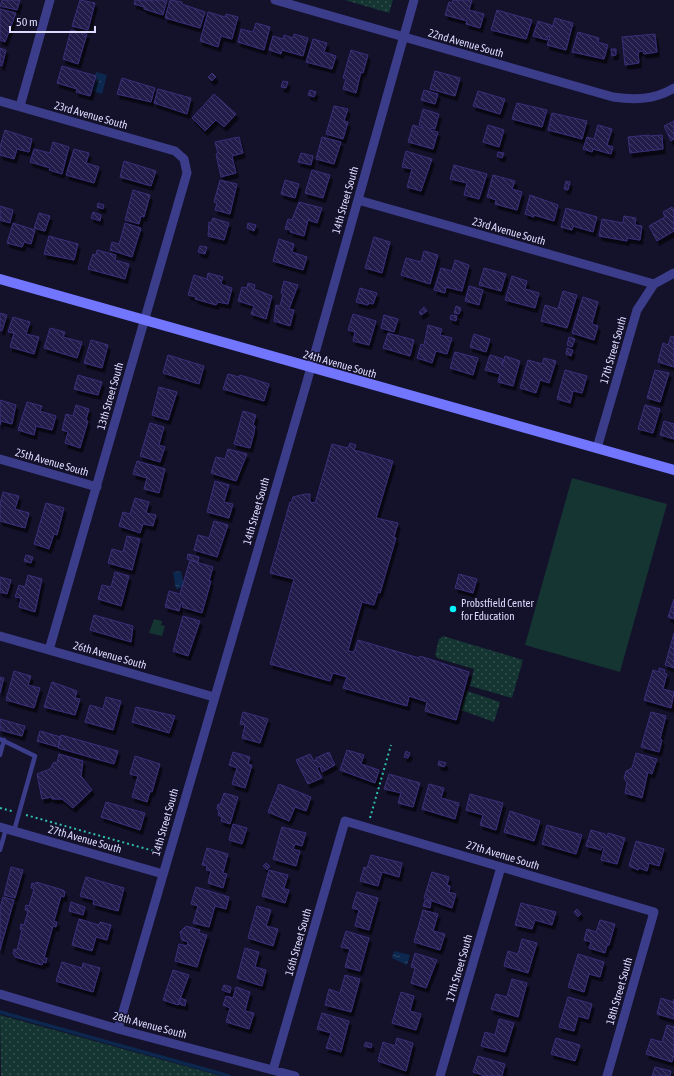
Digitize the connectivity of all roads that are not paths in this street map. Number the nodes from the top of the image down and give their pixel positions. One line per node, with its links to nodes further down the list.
1 (50, 0): 7 (street)
2 (275, 0): 4 (street, 22nd Avenue South)
3 (414, 0): 4 (street, 14th Street South)
4 (404, 38): 5 (street, 22nd Avenue South); 9 (street, 14th Street South)
5 (674, 88)
6 (0, 101): 7 (street, 23rd Avenue South)
7 (20, 106): 8 (street, 23rd Avenue South)
8 (175, 152): 13 (street, 13th Street South)
9 (358, 200): 12 (street, 23rd Avenue South); 14 (street, 14th Street South)
10 (674, 273): 12 (street, 17th Street South)
11 (0, 280): 13 (street, 24th Avenue South)
12 (654, 284): 15 (street, 17th Street South)
13 (144, 319): 14 (street, 24th Avenue South); 18 (street, 13th Street South)
14 (310, 368): 15 (street, 24th Avenue South); 21 (street, 14th Street South)
15 (597, 448): 17 (street, 24th Avenue South)
16 (0, 459): 18 (street, 25th Avenue South)
17 (674, 470)
18 (97, 487): 20 (street, 13th Street South)
19 (0, 636): 20 (street, 26th Avenue South)
20 (49, 650): 21 (street, 26th Avenue South)
21 (214, 697): 28 (street, 14th Street South)
22 (2, 740): 23 (lane); 25 (lane)
23 (0, 755)
24 (345, 821): 27 (street, 27th Avenue South); 32 (street, 16th Street South)
25 (7, 829): 26 (lane); 28 (street, 27th Avenue South)
26 (0, 850)
27 (501, 866): 29 (street, 27th Avenue South); 34 (street, 17th Street South)
28 (163, 874): 31 (street, 14th Street South)
29 (654, 912): 35 (street, 18th Street South)
30 (0, 994): 31 (street, 28th Avenue South)
31 (118, 1029): 32 (street, 28th Avenue South)
32 (273, 1070): 33 (street, 28th Avenue South)
33 (295, 1076)
34 (440, 1076)
35 (607, 1076)

